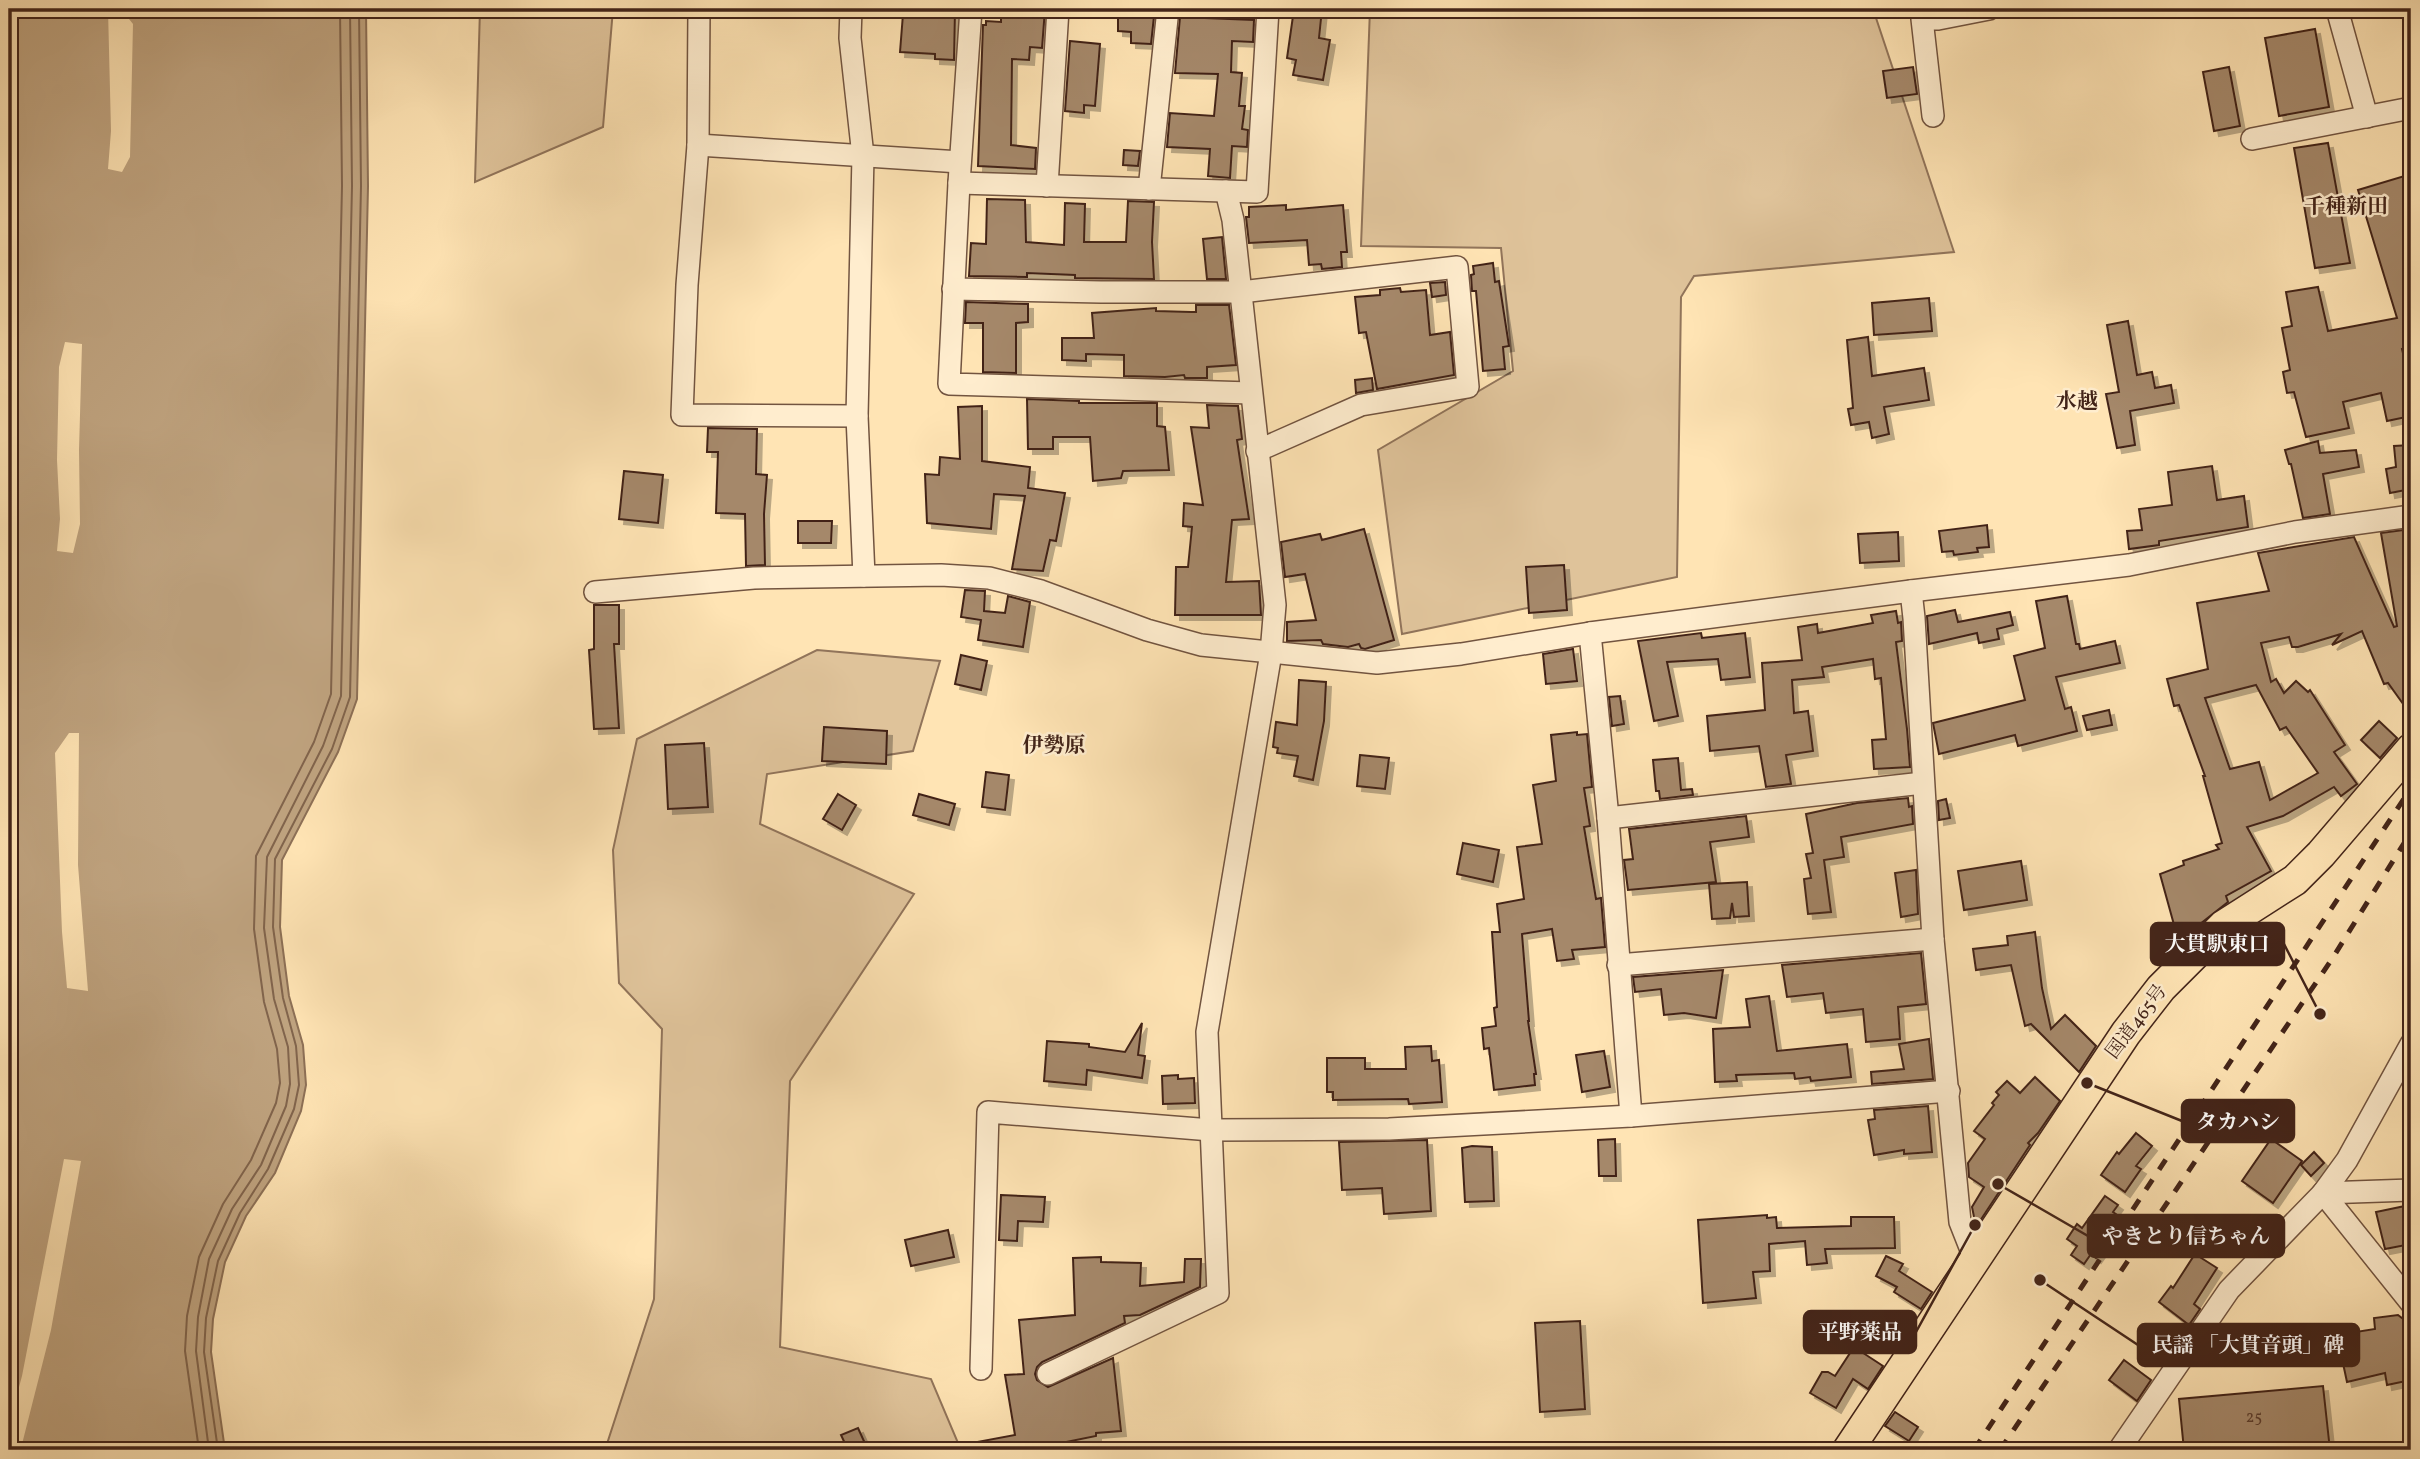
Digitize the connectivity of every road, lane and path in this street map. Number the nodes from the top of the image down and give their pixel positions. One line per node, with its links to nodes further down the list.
1 (699, 9): 13 (street)
2 (851, 9): 14 (street)
3 (971, 9): 15 (street)
4 (1058, 9): 16 (street)
5 (1168, 9): 17 (street)
6 (1268, 9): 18 (street)
7 (1990, 9): 10 (street)
8 (2337, 9): 11 (street)
9 (2411, 108): 11 (street)
10 (1933, 116)
11 (2367, 117): 12 (street)
12 (2252, 139)
13 (698, 145): 14 (street); 22 (street)
14 (863, 156): 15 (street); 22 (street)
15 (959, 173): 16 (street); 19 (street)
16 (1048, 186): 17 (street)
17 (1149, 189): 18 (street)
18 (1226, 191): 20 (street)
19 (953, 289): 20 (street); 21 (street)
20 (1241, 292): 21 (street); 23 (street)
21 (1251, 393): 23 (street)
22 (856, 416): 25 (street)
23 (1257, 451): 29 (street)
24 (2411, 516): 26 (street)
25 (864, 576): 27 (street); 29 (street)
26 (1911, 591): 28 (street); 31 (street)
27 (595, 592)
28 (1590, 633): 29 (street); 32 (street)
29 (1271, 653): 38 (street)
30 (2411, 749): 41 (highway, 国道465号)
31 (1923, 783): 32 (street); 33 (street)
32 (1608, 818): 34 (street)
33 (1933, 939): 34 (street); 36 (street)
34 (1618, 965): 37 (street)
35 (2411, 1044): 40 (street)
36 (1949, 1091): 37 (street); 41 (street)
37 (1631, 1116): 38 (street)
38 (1211, 1130): 43 (street); 44 (street)
39 (2411, 1190): 40 (street)
40 (2323, 1193): 42 (street); 46 (street)
41 (1975, 1260): 45 (highway, 国道465号)
42 (2411, 1303)
43 (981, 1368)
44 (1048, 1374)
45 (1848, 1450)
46 (2119, 1450)

